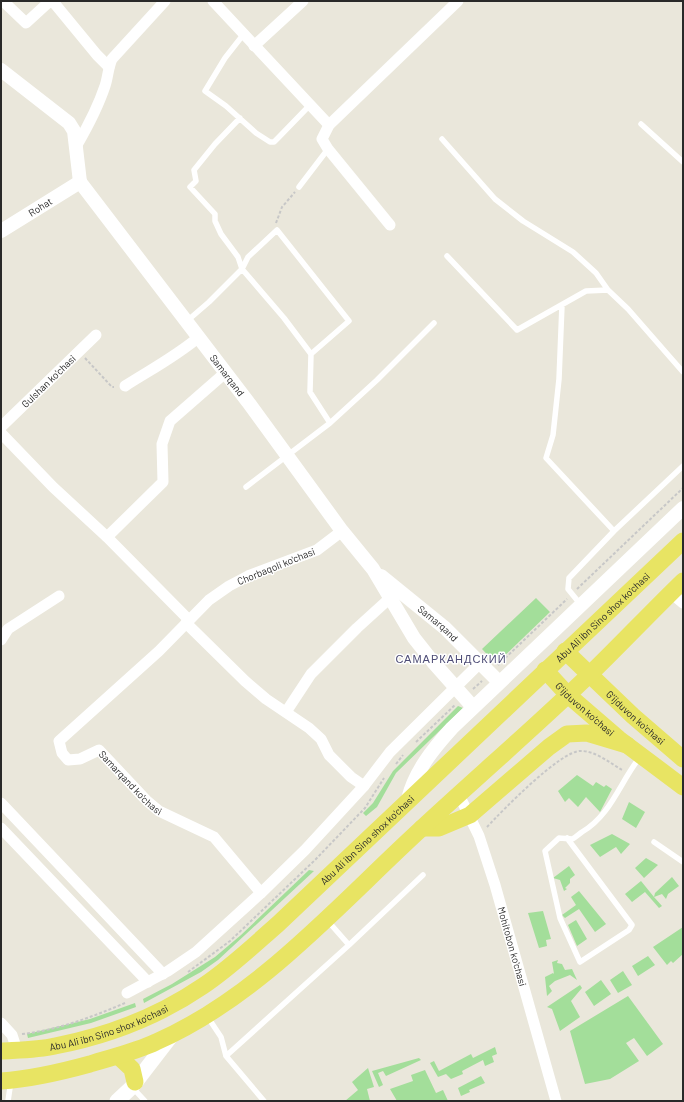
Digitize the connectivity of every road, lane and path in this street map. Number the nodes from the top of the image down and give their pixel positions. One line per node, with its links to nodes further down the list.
1 (3, 1): 8 (street)
2 (165, 1): 8 (street)
3 (213, 1): 6 (street)
4 (302, 1): 7 (street)
5 (458, 1): 13 (street)
6 (244, 34): 7 (street); 11 (lane)
7 (254, 46): 10 (street)
8 (109, 67): 15 (street)
9 (1, 70): 15 (street)
10 (309, 106): 11 (lane); 13 (street)
11 (240, 118): 24 (lane)
12 (641, 124): 17 (lane)
13 (329, 125): 16 (street)
14 (442, 139): 25 (lane)
15 (77, 146): 18 (street)
16 (328, 149): 19 (lane); 20 (street)
17 (683, 162)
18 (80, 182): 22 (street, Rohat); 27 (street, Samarqand)
19 (299, 187): 21 (path)
20 (390, 225)
21 (278, 230): 24 (lane); 32 (lane)
22 (1, 231)
23 (447, 256): 26 (lane)
24 (242, 269): 27 (lane); 32 (lane)
25 (608, 290): 26 (lane); 33 (lane)
26 (562, 305): 44 (lane)
27 (186, 321): 30 (street, Samarqand)
28 (434, 322): 36 (lane)
29 (96, 335): 31 (street, Gulshan ko'chasi)
30 (199, 337): 34 (street, Samarqand); 35 (street)
31 (78, 352): 35 (path); 37 (street, Gulshan ko'chasi)
32 (310, 354): 36 (lane)
33 (683, 372)
34 (225, 373): 39 (street, Samarqand); 45 (street)
35 (125, 386)
36 (330, 423): 39 (lane)
37 (1, 427)
38 (1, 433): 45 (street)
39 (288, 457): 41 (lane); 43 (street, Samarqand)
40 (683, 466): 44 (lane)
41 (246, 487)
42 (683, 508): 52 (street)
43 (342, 531): 47 (street, Samarqand); 53 (street, Chorbaqoli ko'chasi)
44 (614, 531): 52 (lane)
45 (107, 537): 53 (street)
46 (683, 541): 56 (main road, Abu Ali ibn Sino shox ko'chasi)
47 (373, 569): 50 (street, Samarqand); 57 (street, Samarqand)
48 (683, 581): 51 (main road)
49 (59, 596): 54 (street)
50 (390, 598): 61 (street, Samarqand); 64 (street)
51 (677, 598): 59 (main road)
52 (582, 605): 60 (street)
53 (187, 621): 64 (street); 82 (street, Samarqand ko'chasi)
54 (4, 625): 55 (street)
55 (1, 640)
56 (565, 651): 58 (main road, Abu Ali ibn Sino shox ko'chasi); 59 (main road)
57 (480, 663): 60 (street, Samarqand); 61 (street)
58 (545, 670): 62 (main road, G'ijduvon ko‘chasi); 72 (main road, Abu Ali ibn Sino shox ko'chasi)
59 (589, 675): 62 (main road); 67 (main road, G'ijduvon ko'chasi)
60 (499, 682): 63 (street)
61 (456, 687): 63 (street, Samarqand); 69 (street)
62 (568, 695): 65 (main road, G'ijduvon ko‘chasi); 71 (main road)
63 (473, 707): 72 (street)
64 (286, 712): 69 (street)
65 (627, 745): 66 (main road); 74 (main road)
66 (642, 755): 68 (lane); 70 (main road)
67 (683, 759)
68 (628, 773): 77 (path); 78 (lane)
69 (364, 786): 82 (street)
70 (683, 787)
71 (460, 795): 74 (street, Mohitobon ko'chasi); 76 (main road)
72 (408, 799): 91 (main road, Abu Ali ibn Sino shox ko'chasi)
73 (1, 803): 85 (street)
74 (470, 816): 76 (main road); 77 (street, Mohitobon ko'chasi)
75 (1, 828): 86 (street)
76 (422, 828): 83 (main road)
77 (479, 836): 100 (street, Mohitobon ko'chasi)
78 (567, 838): 78 (lane)
79 (654, 842): 80 (lane)
80 (683, 862)
81 (423, 875): 84 (lane)
82 (262, 893): 85 (street)
83 (326, 919): 84 (lane); 88 (main road)
84 (349, 945): 93 (lane)
85 (163, 974): 86 (street)
86 (148, 982): 87 (street)
87 (127, 993)
88 (206, 1014): 90 (main road); 93 (lane)
89 (1, 1023): 91 (street)
90 (172, 1035): 92 (main road); 95 (main road)
91 (9, 1051)
92 (118, 1056): 94 (main road); 95 (main road)
93 (226, 1056): 99 (lane)
94 (6, 1081): 96 (lane)
95 (133, 1084): 97 (main road); 98 (lane)
96 (8, 1101)
97 (117, 1101)
98 (145, 1101)
99 (264, 1101)
100 (556, 1101)

